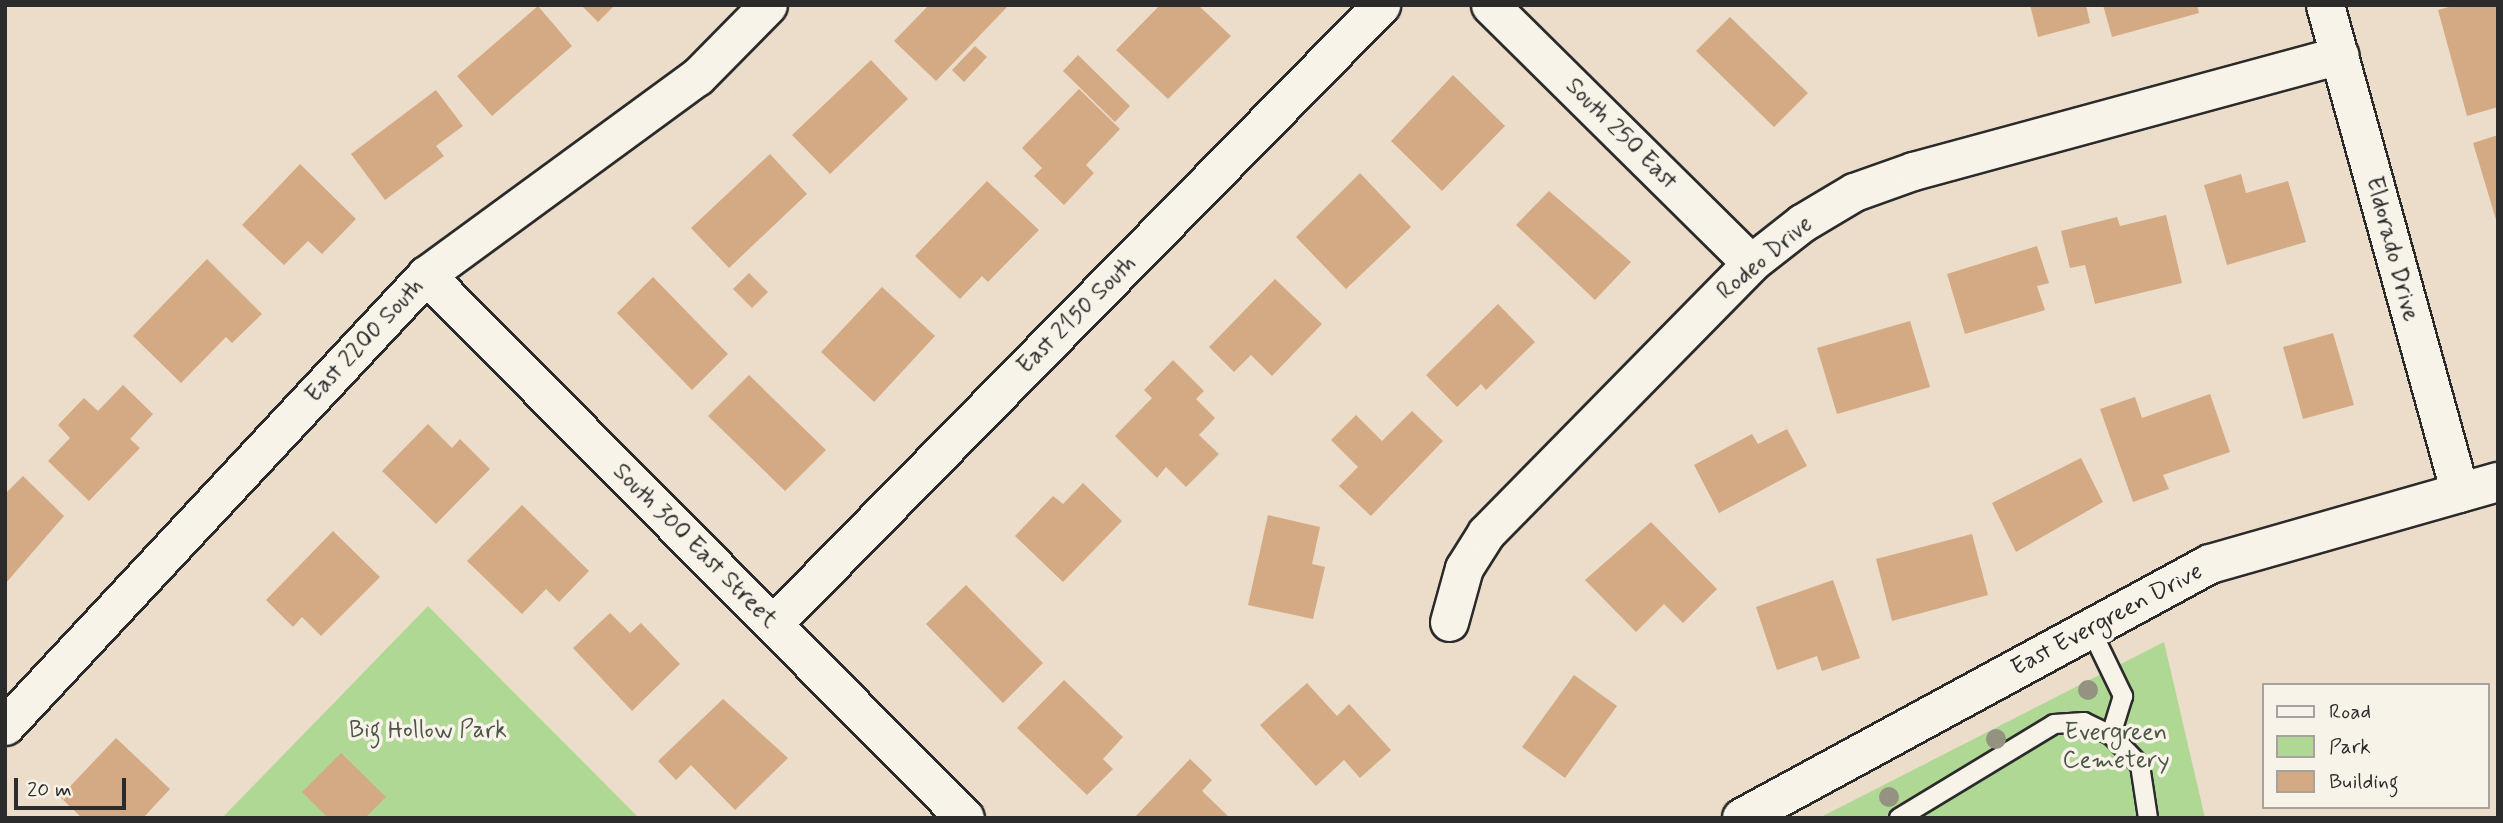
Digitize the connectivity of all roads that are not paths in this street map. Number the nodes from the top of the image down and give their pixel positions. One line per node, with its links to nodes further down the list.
1 (768, 5): 7 (street, East 2200 South)
2 (1381, 5): 11 (street, East 2150 South)
3 (1490, 5): 6 (street, South 250 East)
4 (2325, 5): 5 (street, Eldorado Drive)
5 (2339, 55): 6 (street, Rodeo Drive); 9 (street, Eldorado Drive)
6 (1751, 263): 10 (street, Rodeo Drive)
7 (426, 275): 11 (street, South 300 East Street); 13 (street, East 2200 South)
8 (2498, 482): 9 (street, East Evergreen Drive)
9 (2459, 493): 12 (street, East Evergreen Drive)
10 (1449, 622)
11 (773, 624): 15 (street, South 300 East Street)
12 (2091, 628): 14 (lane); 16 (street, East Evergreen Drive)
13 (5, 726)
14 (2111, 734): 17 (lane); 18 (lane)
15 (965, 818)
16 (1742, 818)
17 (1899, 818)
18 (2148, 818)

